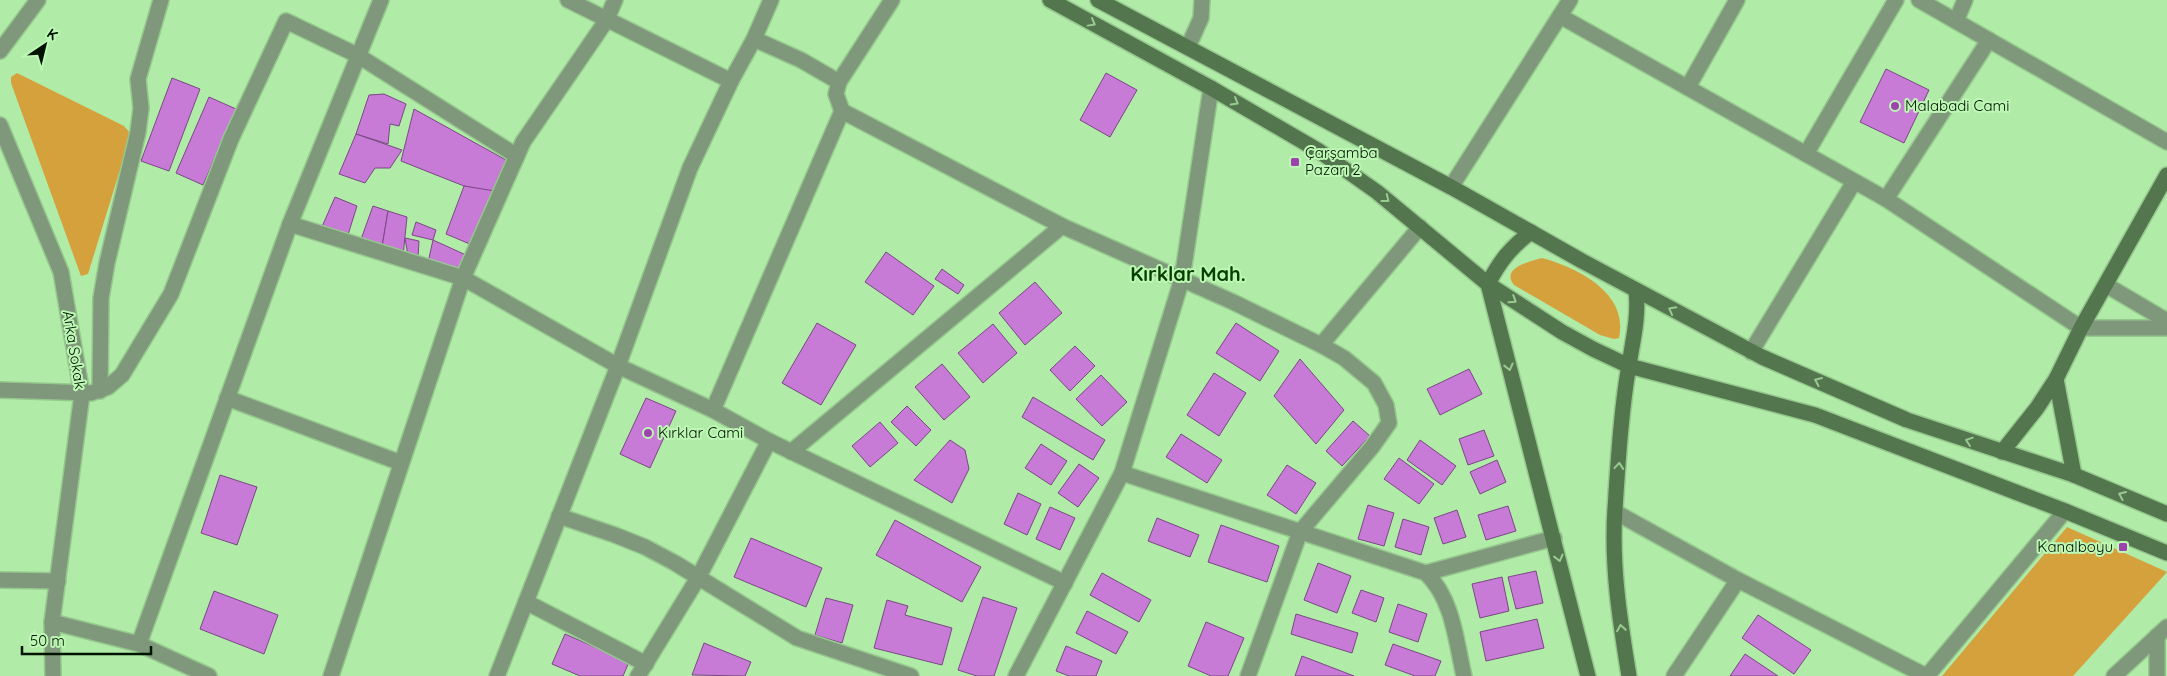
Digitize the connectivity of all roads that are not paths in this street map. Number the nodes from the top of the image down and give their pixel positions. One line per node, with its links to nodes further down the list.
1 (38, 0): 22 (street)
2 (161, 0): 55 (street)
3 (381, 0): 23 (street)
4 (568, 0): 17 (street)
5 (615, 0): 17 (street)
6 (771, 0): 19 (street)
7 (892, 0): 25 (street)
8 (1050, 0): 27 (main road, one-way to 27)
9 (1098, 0): 21 (main road)
10 (1202, 0): 21 (street)
11 (1570, 0): 16 (street)
12 (1737, 0): 26 (street)
13 (1896, 0): 31 (street)
14 (1919, 0): 18 (street)
15 (1965, 0): 18 (street)
16 (1560, 16): 26 (street); 35 (street)
17 (606, 21): 24 (street); 32 (street)
18 (1956, 21): 20 (street)
19 (754, 39): 24 (street); 25 (street)
20 (1989, 40): 30 (street); 36 (street)
21 (1188, 47): 35 (main road)
22 (0, 51)
23 (358, 55): 32 (street); 37 (street); 55 (street)
24 (731, 81): 51 (street)
25 (839, 82): 28 (street)
26 (1688, 86): 31 (street)
27 (1211, 88): 39 (main road, one-way to 39); 42 (street)
28 (842, 111): 38 (street); 58 (street)
29 (0, 125): 56 (street, Arka Sokak)
30 (2167, 142)
31 (1806, 154): 34 (street)
32 (517, 156): 41 (street)
33 (2167, 175): 44 (main road)
34 (1854, 182): 36 (street); 50 (street)
35 (1451, 187): 40 (main road)
36 (1886, 199): 47 (street)
37 (290, 224): 41 (street); 57 (street)
38 (1062, 226): 42 (street); 60 (street)
39 (1420, 226): 43 (main road); 49 (street)
40 (1531, 232): 43 (main road); 45 (main road)
41 (463, 278): 51 (street); 62 (street)
42 (1182, 279): 49 (street); 63 (street)
43 (1488, 284): 52 (main road, one-way to 52); 70 (main road, one-way to 70)
44 (2106, 285): 46 (street); 47 (main road)
45 (1636, 290): 50 (main road, one-way to 45); 52 (main road)
46 (2167, 321)
47 (2081, 328): 48 (street); 53 (main road)
48 (2167, 328)
49 (1321, 345): 69 (street)
50 (1751, 352): 61 (main road, one-way to 50)
51 (618, 366): 58 (street); 68 (street)
52 (1629, 366): 65 (main road); 66 (main road, one-way to 52)
53 (2056, 379): 61 (main road); 64 (main road)
54 (0, 390): 56 (street)
55 (100, 390): 56 (street)
56 (82, 394): 76 (street, Arka Sokak)
57 (227, 398): 62 (street); 81 (street)
58 (713, 410): 59 (street)
59 (769, 441): 60 (street); 73 (street)
60 (792, 452): 77 (street)
61 (2002, 452): 64 (main road)
62 (401, 463): 85 (street)
63 (1122, 473): 69 (street); 77 (street)
64 (2074, 475): 67 (main road, one-way to 64)
65 (2065, 511): 71 (main road); 94 (street)
66 (1615, 512): 75 (street); 92 (main road, one-way to 66)
67 (2167, 514)
68 (559, 516): 73 (street); 78 (street)
69 (1300, 532): 72 (street); 89 (street)
70 (1554, 538): 72 (street); 91 (main road, one-way to 91)
71 (2167, 553)
72 (1426, 573): 90 (street)
73 (698, 578): 82 (street); 87 (street)
74 (0, 580): 76 (street)
75 (1738, 580): 93 (street); 94 (street)
76 (58, 581): 79 (street, Arka Sokak)
77 (1065, 583): 88 (street)
78 (526, 602): 82 (street); 86 (street)
79 (52, 622): 81 (street); 83 (street, Arka Sokak)
80 (2162, 631): 95 (street); 96 (street)
81 (139, 644): 84 (street)
82 (642, 670)
83 (53, 676)
84 (209, 676)
85 (331, 676)
86 (497, 676)
87 (912, 676)
88 (1016, 676)
89 (1248, 676)
90 (1464, 676)
91 (1588, 676)
92 (1629, 676)
93 (1674, 676)
94 (1926, 676)
95 (2114, 676)
96 (2157, 676)

